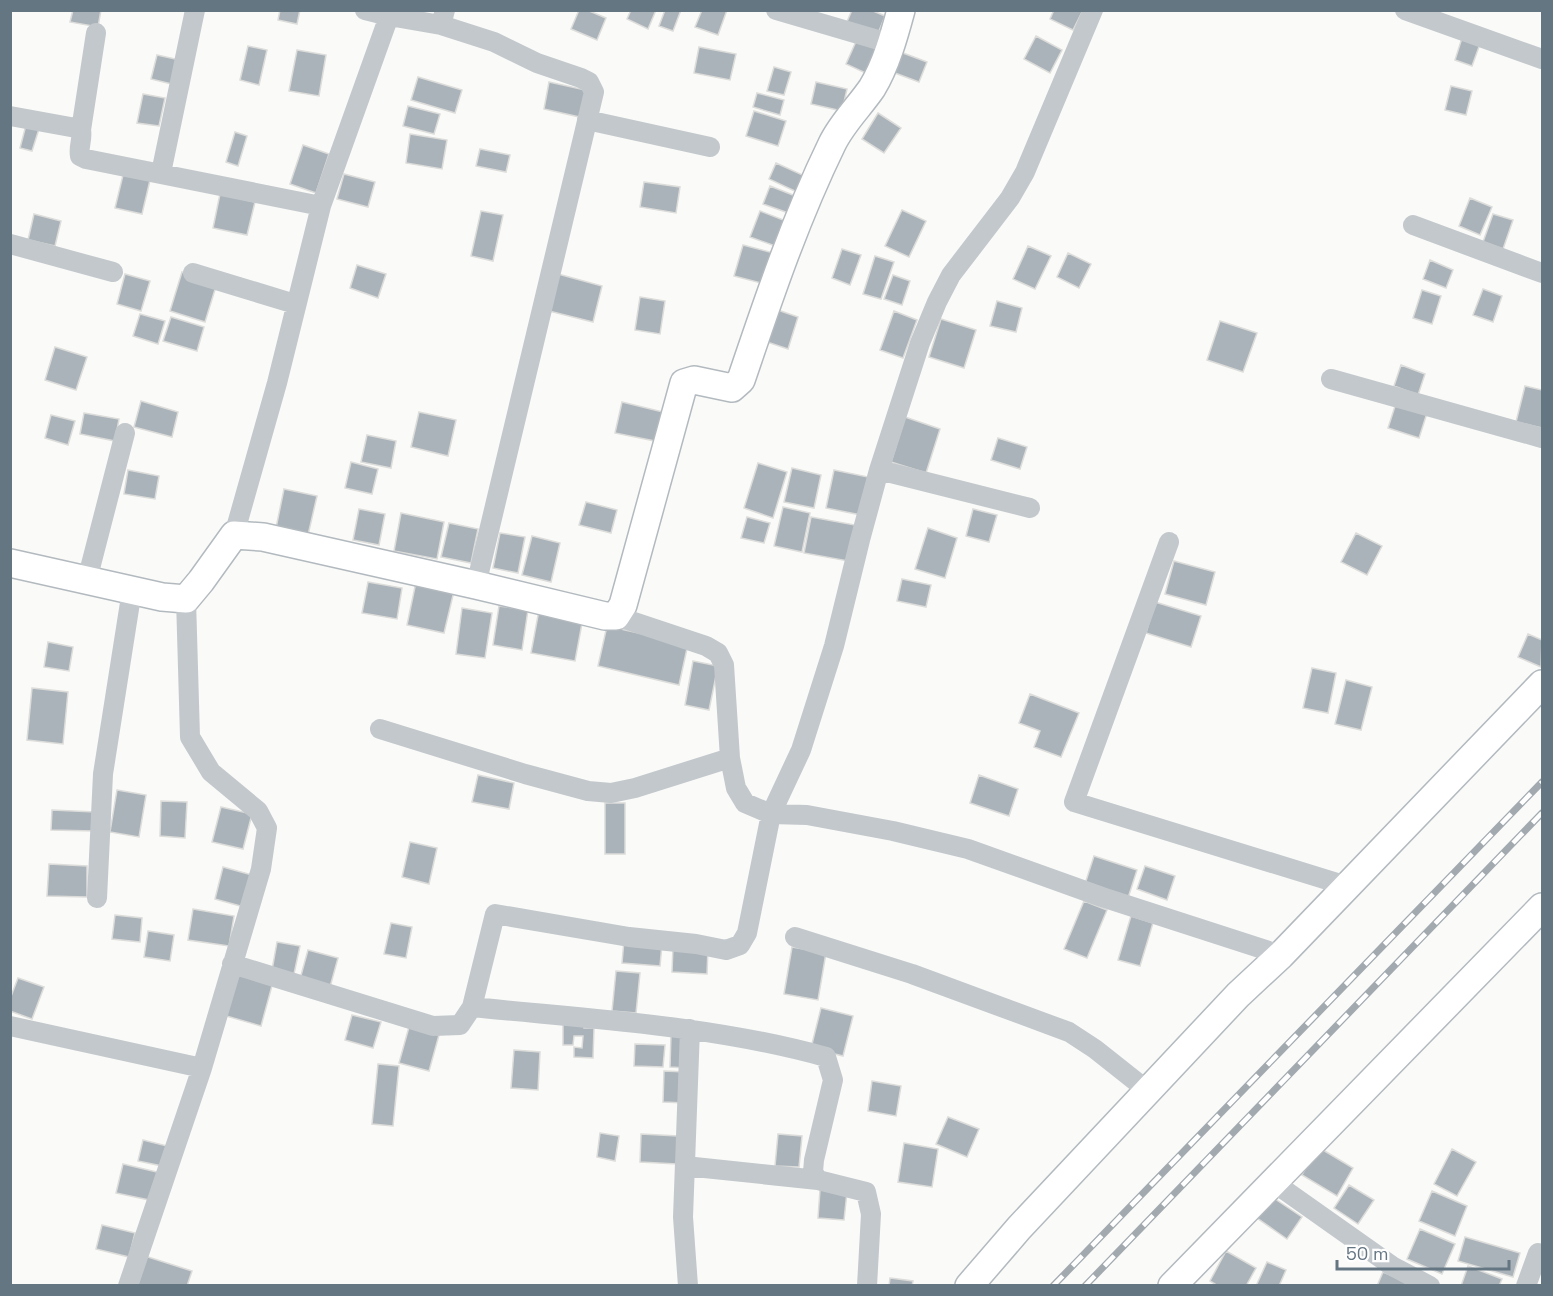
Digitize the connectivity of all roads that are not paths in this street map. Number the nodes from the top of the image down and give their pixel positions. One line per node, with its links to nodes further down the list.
1 (195, 10): 16 (street)
2 (364, 10): 7 (street)
3 (776, 10): 10 (street)
4 (901, 10): 10 (street)
5 (1093, 10): 27 (street)
6 (1405, 10): 11 (street)
7 (389, 16): 8 (street); 17 (street)
8 (443, 18): 13 (street)
9 (96, 33): 14 (street)
10 (892, 44): 36 (street)
11 (1542, 59)
12 (10, 116): 14 (street)
13 (587, 120): 15 (street); 33 (street)
14 (81, 130): 16 (street)
15 (710, 147)
16 (161, 173): 17 (street)
17 (321, 206): 23 (street)
18 (1413, 225): 22 (street)
19 (10, 244): 20 (street)
20 (113, 272)
21 (193, 273): 23 (street)
22 (1542, 273)
23 (295, 304): 29 (street)
24 (1331, 379): 26 (street)
25 (125, 433): 32 (street)
26 (1542, 438)
27 (879, 471): 28 (street); 40 (street)
28 (1030, 508)
29 (234, 535): 33 (street); 35 (street)
30 (1169, 542): 41 (street)
31 (10, 563): 32 (street)
32 (87, 580): 34 (street)
33 (476, 585): 36 (street)
34 (132, 590): 35 (street); 42 (street)
35 (186, 599): 46 (street)
36 (616, 616): 39 (street)
37 (1542, 684): 41 (street)
38 (380, 729): 39 (street)
39 (730, 758): 40 (street)
40 (771, 814): 45 (street); 47 (street)
41 (1347, 886): 45 (street)
42 (97, 898)
43 (1542, 907): 54 (street)
44 (795, 937): 51 (street)
45 (1281, 955): 51 (street)
46 (232, 964): 47 (street); 50 (street)
47 (472, 1007): 49 (street)
48 (10, 1026): 50 (street)
49 (690, 1029): 52 (street); 53 (street)
50 (202, 1068): 56 (street)
51 (1148, 1091): 59 (street)
52 (685, 1166): 53 (street); 57 (street)
53 (818, 1180): 58 (street)
54 (1273, 1182): 60 (street); 61 (street)
55 (1538, 1253): 62 (street)
56 (128, 1286)
57 (688, 1286)
58 (867, 1286)
59 (969, 1286)
60 (1172, 1286)
61 (1430, 1286)
62 (1526, 1286)

